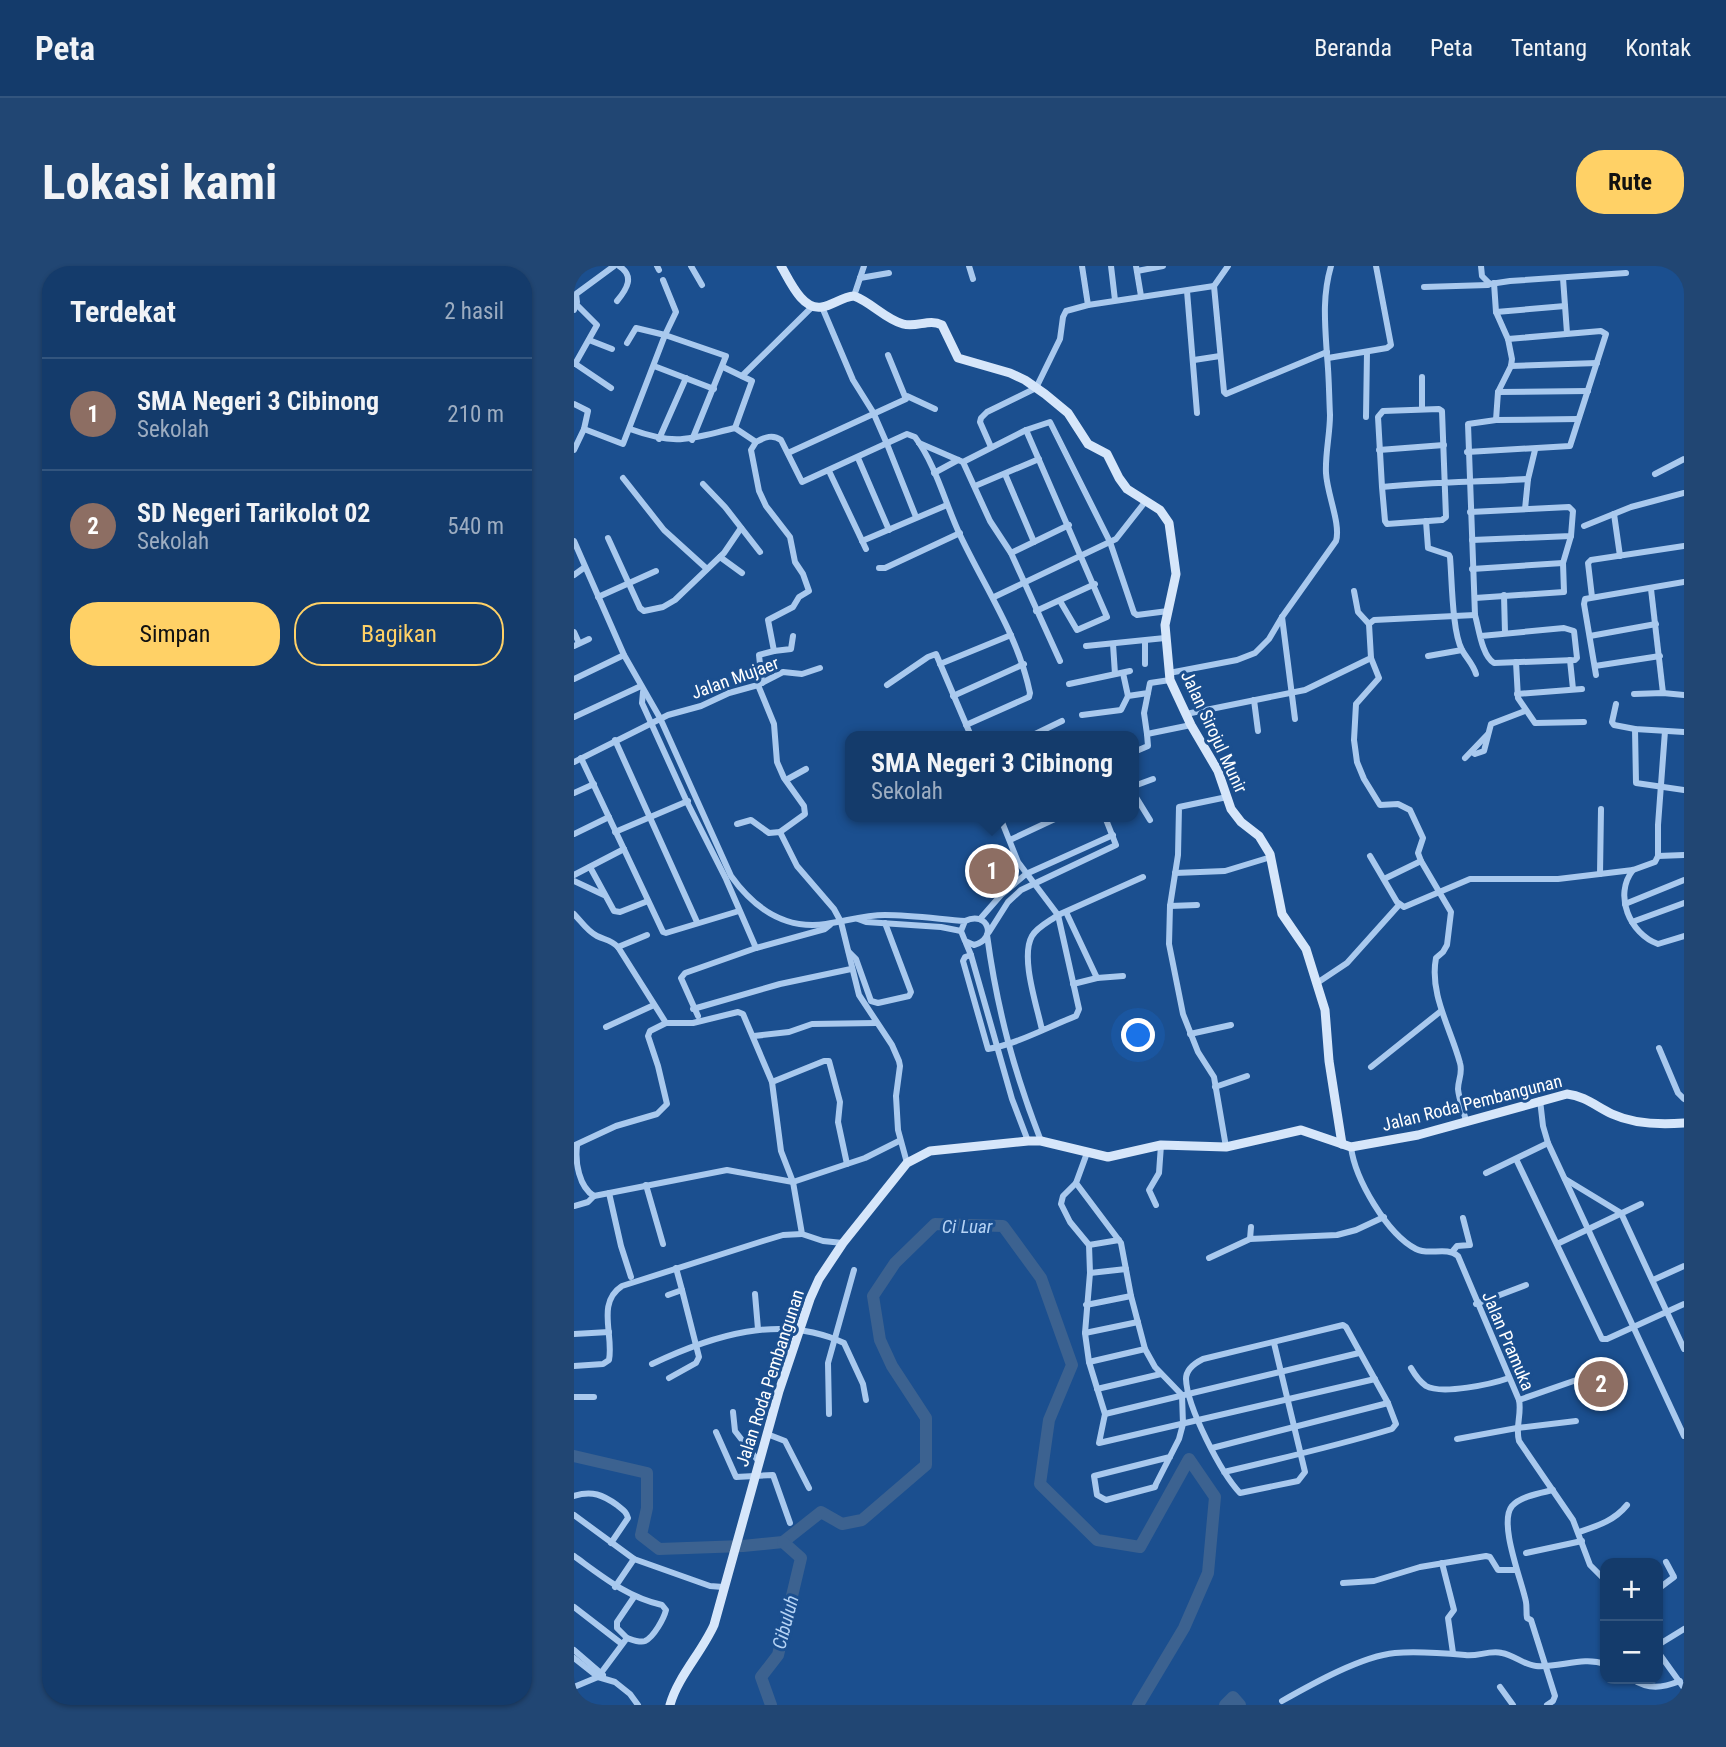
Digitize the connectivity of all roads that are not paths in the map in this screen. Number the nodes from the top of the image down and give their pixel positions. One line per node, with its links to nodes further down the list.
1 (614, 266): 26 (street)
2 (619, 266): 30 (street)
3 (691, 266): 22 (street)
4 (781, 266): 33 (street)
5 (864, 266): 17 (street)
6 (969, 266): 19 (street)
7 (1082, 266): 31 (street)
8 (1111, 266): 29 (street)
9 (1163, 266): 14 (street)
10 (1228, 266): 23 (street)
11 (1331, 266): 44 (street)
12 (1376, 266): 42 (street)
13 (1480, 266): 21 (street)
14 (1137, 268): 28 (street)
15 (890, 273): 17 (street)
16 (1626, 273): 18 (street)
17 (860, 278): 27 (street)
18 (1563, 278): 21 (street); 32 (street)
19 (973, 279)
20 (663, 280): 37 (street)
21 (1492, 284): 24 (street); 35 (street)
22 (702, 285)
23 (1214, 286): 25 (street); 45 (street)
24 (1424, 287)
25 (1187, 291): 28 (street); 46 (street)
26 (575, 293): 34 (street)
27 (853, 296): 33 (street); 56 (street, Jalan Sirojul Munir)
28 (1141, 296): 29 (street)
29 (1115, 300): 31 (street)
30 (617, 301)
31 (1088, 305): 56 (street)
32 (1565, 306): 35 (street); 36 (street)
33 (817, 307): 52 (street); 64 (street)
34 (575, 308): 39 (street)
35 (1496, 312): 38 (street)
36 (1567, 333): 38 (street); 47 (street)
37 (664, 335): 40 (street); 49 (street); 51 (street)
38 (1508, 339): 50 (street)
39 (589, 340): 41 (street); 48 (street)
40 (627, 343)
41 (612, 349)
42 (1367, 352): 44 (street); 66 (street)
43 (888, 355): 60 (street)
44 (1327, 355): 45 (street); 150 (street)
45 (1220, 356): 46 (street)
46 (1194, 360): 65 (street)
47 (1597, 363): 50 (street); 58 (street)
48 (575, 364): 55 (street)
49 (654, 366): 54 (street); 71 (street)
50 (1511, 366): 59 (street)
51 (723, 367): 52 (street); 57 (street)
52 (742, 376): 69 (street)
53 (1422, 377): 63 (street)
54 (686, 378): 57 (street); 73 (street)
55 (611, 388)
56 (1036, 388): 79 (street); 101 (street, Jalan Sirojul Munir)
57 (714, 389): 74 (street)
58 (1588, 391): 59 (street); 67 (street)
59 (1498, 393): 68 (street)
60 (906, 398): 62 (street); 64 (street)
61 (574, 404): 70 (street)
62 (935, 409)
63 (1422, 409): 78 (street); 81 (street)
64 (873, 412): 77 (street); 84 (street)
65 (1197, 413)
66 (1366, 417)
67 (1578, 419): 68 (street); 82 (street)
68 (1496, 420): 83 (street)
69 (735, 428): 74 (street); 75 (street)
70 (584, 429): 71 (street); 80 (street)
71 (630, 429): 73 (street)
72 (1026, 430): 79 (street); 86 (street); 119 (street)
73 (659, 439): 74 (street)
74 (692, 440)
75 (756, 442): 84 (street); 166 (street)
76 (919, 443): 77 (street); 88 (street); 90 (street)
77 (887, 444): 85 (street); 106 (street)
78 (1444, 445): 81 (street); 95 (street)
79 (991, 447): 88 (street)
80 (574, 450)
81 (1380, 450): 99 (street)
82 (1535, 450): 83 (street); 94 (street)
83 (1468, 452): 96 (street)
84 (788, 453): 89 (street)
85 (858, 458): 89 (street); 111 (street)
86 (1040, 459): 91 (street); 108 (street)
87 (1684, 459): 92 (street)
88 (961, 461): 90 (street); 98 (street)
89 (829, 471): 117 (street)
90 (934, 473): 102 (street)
91 (1005, 474): 98 (street); 118 (street)
92 (1655, 474)
93 (623, 478): 130 (street)
94 (1528, 479): 96 (street); 103 (street)
95 (1446, 483): 96 (street); 99 (street); 107 (street)
96 (1462, 483): 104 (street)
97 (703, 484): 110 (street)
98 (975, 486): 123 (street)
99 (1382, 487): 107 (street)
100 (1684, 494): 105 (street)
101 (1145, 502): 119 (street); 148 (street, Jalan Sirojul Munir)
102 (947, 505): 106 (street); 112 (street)
103 (1525, 509): 104 (street); 113 (street)
104 (1470, 512): 115 (street)
105 (1614, 514): 109 (street); 125 (street)
106 (916, 517): 111 (street)
107 (1426, 521): 149 (street)
108 (1069, 525): 118 (street); 124 (street)
109 (1584, 526)
110 (741, 528): 122 (street); 126 (street)
111 (889, 530): 117 (street)
112 (960, 533): 129 (street); 143 (street)
113 (1571, 536): 115 (street); 127 (street)
114 (608, 538): 137 (street)
115 (1472, 540): 131 (street)
116 (574, 541): 128 (street)
117 (862, 541): 121 (street)
118 (1034, 542): 123 (street)
119 (1110, 542): 124 (street); 148 (street)
120 (1684, 546): 125 (street)
121 (866, 549)
122 (760, 552)
123 (1010, 553): 135 (street)
124 (1082, 555): 135 (street); 138 (street)
125 (1620, 556): 144 (street)
126 (720, 557): 130 (street); 133 (street)
127 (1563, 563): 131 (street); 141 (street)
128 (585, 567): 134 (street); 142 (street)
129 (879, 568)
130 (707, 569): 137 (street)
131 (1472, 569): 145 (street)
132 (656, 571): 137 (street)
133 (742, 573)
134 (574, 575)
135 (1023, 582): 143 (street); 147 (street)
136 (1684, 582): 139 (street)
137 (629, 584): 142 (street)
138 (1095, 584): 146 (street); 146 (street)
139 (1651, 589): 144 (street); 152 (street)
140 (1354, 591): 151 (street)
141 (1504, 595): 145 (street); 154 (street)
142 (598, 597): 167 (street)
143 (994, 597): 155 (street)
144 (1592, 597): 158 (street)
145 (1475, 598): 149 (street)
146 (1060, 601): 147 (street)
147 (1036, 611): 172 (street)
148 (1168, 611): 159 (street, Jalan Sirojul Munir)
149 (1464, 616): 151 (street); 157 (street); 165 (street)
150 (1282, 617): 181 (street); 191 (street)
151 (1369, 624): 170 (street)
152 (1656, 624): 158 (street); 169 (street)
153 (574, 632): 163 (street)
154 (1505, 634): 157 (street); 171 (street)
155 (1011, 635): 174 (street); 175 (street)
156 (793, 636): 166 (street)
157 (1481, 636): 173 (street)
158 (1590, 636): 177 (street)
159 (1165, 638): 161 (street); 181 (street, Jalan Sirojul Munir)
160 (589, 639): 163 (street)
161 (1145, 641): 162 (street); 176 (street)
162 (1113, 643): 164 (street); 179 (street)
163 (577, 644)
164 (1086, 646)
165 (1462, 650): 168 (street); 180 (street)
166 (774, 652): 184 (street)
167 (624, 655): 183 (street); 187 (street)
168 (1428, 656)
169 (1660, 656): 177 (street); 192 (street)
170 (1371, 658): 191 (street); 253 (street)
171 (1570, 660): 173 (street); 189 (street)
172 (1060, 662)
173 (1516, 662): 193 (street)
174 (940, 664): 186 (street); 196 (street)
175 (1024, 664): 196 (street); 209 (street)
176 (1145, 664)
177 (1595, 666): 182 (street)
178 (820, 668): 184 (street, Jalan Mujaer)
179 (1115, 674): 185 (street); 197 (street)
180 (1476, 674)
181 (1169, 676): 190 (street); 201 (street, Jalan Sirojul Munir)
182 (1596, 676)
183 (574, 680)
184 (760, 684): 204 (street, Jalan Mujaer); 225 (street)
185 (1069, 684)
186 (887, 685)
187 (642, 689): 203 (street); 204 (street); 207 (street)
188 (1581, 689): 189 (street)
189 (1573, 690): 193 (street)
190 (1148, 693): 197 (street); 217 (street)
191 (1291, 693): 198 (street); 205 (street)
192 (1663, 693): 194 (street); 195 (street)
193 (1517, 694): 200 (street)
194 (1634, 694)
195 (1684, 695)
196 (953, 696): 209 (street)
197 (1128, 696): 202 (street)
198 (1254, 700): 201 (street); 215 (street)
199 (1616, 704): 211 (street)
200 (1522, 713): 208 (street); 221 (street)
201 (1186, 714): 210 (street, Jalan Sirojul Munir)
202 (1082, 715)
203 (574, 717)
204 (660, 718): 207 (street, Jalan Mujaer); 232 (street)
205 (1295, 719)
206 (1062, 721): 213 (street)
207 (651, 722): 218 (street, Jalan Mujaer); 233 (street)
208 (1584, 722)
209 (966, 725): 212 (street)
210 (1191, 725): 217 (street); 231 (street, Jalan Sirojul Munir)
211 (1635, 729): 214 (street); 228 (street)
212 (969, 731)
213 (1041, 731)
214 (1665, 731): 216 (street); 228 (street)
215 (1258, 732)
216 (1684, 732)
217 (1147, 734): 219 (street)
218 (616, 738): 220 (street, Jalan Mujaer); 237 (street)
219 (1139, 750)
220 (581, 758): 222 (street, Jalan Mujaer); 226 (street)
221 (1465, 758)
222 (574, 762)
223 (806, 769): 225 (street)
224 (1153, 779): 227 (street)
225 (786, 780): 244 (street)
226 (594, 784): 230 (street); 236 (street)
227 (1139, 784)
228 (1662, 788): 229 (street); 251 (street)
229 (1684, 790)
230 (574, 793)
231 (1227, 797): 252 (street, Jalan Sirojul Munir); 256 (street)
232 (695, 798): 233 (street); 261 (street)
233 (687, 802): 237 (street); 261 (street)
234 (1139, 802): 238 (street)
235 (1601, 809): 258 (street)
236 (609, 817): 243 (street); 245 (street)
237 (650, 817): 243 (street); 283 (street)
238 (1150, 820)
239 (1002, 822): 247 (street)
240 (1048, 822): 247 (street)
241 (1107, 822): 246 (street)
242 (737, 824): 244 (street)
243 (615, 832): 248 (street)
244 (780, 832): 284 (street)
245 (574, 834)
246 (1113, 835): 257 (street); 265 (street)
247 (1010, 840): 257 (street)
248 (624, 849): 254 (street); 269 (street)
249 (1684, 855): 251 (street)
250 (1370, 856): 262 (street)
251 (1658, 856): 255 (street)
252 (1271, 857): 256 (street); 301 (street, Jalan Sirojul Munir)
253 (1421, 861): 262 (street); 266 (street)
254 (590, 867): 259 (street); 267 (street)
255 (1633, 870): 258 (street); 272 (street)
256 (1175, 873): 275 (street)
257 (1026, 874): 265 (street); 268 (street)
258 (1600, 874): 266 (street)
259 (574, 875)
260 (1143, 877): 277 (street)
261 (728, 878): 276 (street); 287 (street)
262 (1384, 880): 274 (street)
263 (1684, 880): 272 (street)
264 (574, 881): 267 (street)
265 (1034, 882): 270 (street); 277 (street)
266 (1440, 892): 274 (street); 304 (street)
267 (604, 895): 269 (street)
268 (1002, 895): 270 (street); 281 (street)
269 (648, 901): 283 (street)
270 (1008, 902): 291 (street)
271 (1684, 903): 285 (street)
272 (1625, 904): 285 (street)
273 (1197, 905): 275 (street)
274 (1399, 905): 301 (street)
275 (1170, 906): 310 (street)
276 (739, 911): 283 (street); 296 (street)
277 (1062, 913): 300 (street); 302 (street); 309 (street)
278 (574, 914): 286 (street)
279 (858, 919): 280 (street); 284 (street); 288 (street)
280 (941, 919): 282 (street); 289 (street)
281 (980, 919): 282 (street); 291 (street)
282 (965, 921): 290 (street)
283 (697, 922)
284 (841, 922): 287 (street); 297 (street)
285 (1632, 922): 293 (street)
286 (577, 923): 295 (street)
287 (832, 923): 296 (street)
288 (885, 923): 289 (street); 297 (street)
289 (940, 927): 290 (street)
290 (961, 931): 294 (street)
291 (987, 934): 294 (street); 312 (street)
292 (647, 935): 295 (street)
293 (1684, 936)
294 (965, 941): 313 (street)
295 (618, 947): 303 (street)
296 (755, 948): 298 (street)
297 (849, 952): 298 (street)
298 (851, 969): 306 (street)
299 (1123, 976): 300 (street)
300 (1097, 978): 302 (street)
301 (1317, 982): 329 (street, Jalan Sirojul Munir)
302 (1073, 984): 309 (street)
303 (654, 1005): 305 (street); 308 (street)
304 (1441, 1011): 315 (street); 321 (street)
305 (666, 1023): 311 (street); 327 (street)
306 (876, 1023): 311 (street); 323 (street)
307 (1231, 1024): 310 (street)
308 (606, 1027)
309 (1042, 1030): 312 (street)
310 (1191, 1034): 318 (street)
311 (754, 1036): 317 (street)
312 (1007, 1043): 313 (street); 325 (street)
313 (997, 1047): 324 (street)
314 (1659, 1048): 319 (street)
315 (1371, 1067)
316 (1247, 1076): 318 (street)
317 (772, 1082): 334 (street); 337 (street)
318 (1215, 1087): 330 (street)
319 (1684, 1099)
320 (1540, 1100): 321 (street, Jalan Roda Pembangunan); 322 (street, Jalan Roda Pembangunan); 326 (street)
321 (1466, 1121): 329 (street, Jalan Roda Pembangunan)
322 (1684, 1123)
323 (899, 1141): 333 (street); 334 (street)
324 (1028, 1141): 325 (street, Jalan Roda Pembangunan); 333 (street, Jalan Roda Pembangunan)
325 (1041, 1141): 331 (street, Jalan Roda Pembangunan)
326 (1548, 1143): 332 (street); 336 (street)
327 (575, 1145): 341 (street)
328 (1161, 1145): 330 (street, Jalan Roda Pembangunan); 331 (street, Jalan Roda Pembangunan); 343 (street)
329 (1346, 1145): 330 (street, Jalan Roda Pembangunan); 346 (street)
330 (1226, 1147)
331 (1087, 1153): 338 (street)
332 (1516, 1159): 335 (street); 355 (street)
333 (907, 1163): 353 (street, Jalan Roda Pembangunan)
334 (847, 1164): 337 (street)
335 (1486, 1173)
336 (1565, 1179): 345 (street); 349 (street)
337 (793, 1182): 339 (street); 350 (street)
338 (1076, 1183): 352 (street); 356 (street)
339 (646, 1185): 340 (street); 354 (street)
340 (609, 1193): 341 (street); 364 (street)
341 (594, 1196): 344 (street)
342 (1641, 1204): 345 (street)
343 (1156, 1205)
344 (574, 1206)
345 (1621, 1213): 349 (street); 365 (street)
346 (1384, 1217): 351 (street); 357 (street)
347 (1463, 1218): 357 (street)
348 (1251, 1227): 351 (street)
349 (1589, 1229): 355 (street); 376 (street)
350 (802, 1234): 353 (street); 360 (street)
351 (1250, 1239): 358 (street)
352 (1119, 1240): 356 (street); 361 (street)
353 (843, 1243): 378 (street, Jalan Roda Pembangunan)
354 (663, 1244)
355 (1557, 1244): 376 (street)
356 (1089, 1245): 363 (street)
357 (1452, 1252): 371 (street, Jalan Pramuka)
358 (1209, 1258)
359 (1684, 1266): 365 (street)
360 (676, 1268): 367 (street); 379 (street)
361 (1126, 1269): 363 (street); 370 (street)
362 (854, 1270): 382 (street)
363 (1090, 1273): 373 (street)
364 (631, 1278)
365 (1653, 1280): 374 (street)
366 (1526, 1285): 371 (street)
367 (682, 1290): 369 (street); 384 (street)
368 (755, 1294): 377 (street)
369 (668, 1296)
370 (1131, 1296): 373 (street); 375 (street)
371 (1476, 1304): 396 (street, Jalan Pramuka)
372 (1684, 1304): 374 (street)
373 (1086, 1305): 380 (street)
374 (1667, 1311): 376 (street); 386 (street)
375 (1138, 1322): 380 (street); 385 (street)
376 (1633, 1327): 416 (street)
377 (758, 1329): 378 (street); 384 (street)
378 (799, 1329): 382 (street); 415 (street, Jalan Roda Pembangunan)
379 (609, 1332): 381 (street); 390 (street)
380 (1085, 1333): 388 (street)
381 (574, 1334)
382 (834, 1338): 402 (street); 407 (street)
383 (1274, 1343): 387 (street); 392 (street); 399 (street)
384 (696, 1346): 389 (street); 395 (street)
385 (1145, 1349): 388 (street); 393 (street)
386 (1684, 1349)
387 (1359, 1353): 392 (street); 397 (street)
388 (1089, 1362): 398 (street)
389 (652, 1364)
390 (574, 1366)
391 (1412, 1368): 396 (street)
392 (1281, 1373): 399 (street); 403 (street)
393 (1161, 1374): 398 (street); 399 (street)
394 (1585, 1377): 404 (street)
395 (669, 1378)
396 (1509, 1378): 404 (street, Jalan Pramuka)
397 (1375, 1379): 403 (street); 405 (street)
398 (1097, 1389): 408 (street)
399 (1186, 1394): 408 (street); 409 (street); 411 (street)
400 (574, 1397): 401 (street)
401 (594, 1397)
402 (866, 1400)
403 (1287, 1400): 409 (street); 412 (street)
404 (1519, 1400): 413 (street, Jalan Pramuka)
405 (1388, 1403): 412 (street); 419 (street)
406 (733, 1412): 421 (street)
407 (829, 1414)
408 (1105, 1414): 411 (street)
409 (1198, 1421): 411 (street); 418 (street)
410 (1576, 1421): 413 (street)
411 (1183, 1424): 420 (street)
412 (1293, 1427): 418 (street); 419 (street)
413 (1517, 1428): 417 (street); 425 (street)
414 (716, 1432): 423 (street)
415 (767, 1434): 421 (street, Jalan Roda Pembangunan); 424 (street)
416 (1684, 1436)
417 (1457, 1439)
418 (1212, 1448): 422 (street)
419 (1299, 1454): 422 (street); 422 (street)
420 (1170, 1457): 420 (street)
421 (760, 1462): 423 (street, Jalan Roda Pembangunan)
422 (1224, 1472)
423 (755, 1475): 429 (street); 443 (street, Jalan Roda Pembangunan)
424 (809, 1489)
425 (1553, 1490): 430 (street); 438 (street)
426 (574, 1496): 432 (street)
427 (1627, 1505): 430 (street)
428 (574, 1515): 432 (street)
429 (790, 1523)
430 (1579, 1532): 431 (street)
431 (1582, 1541): 433 (street); 439 (street)
432 (611, 1543): 435 (street)
433 (1525, 1553)
434 (574, 1556): 442 (street)
435 (634, 1559): 442 (street); 443 (street)
436 (1666, 1562): 441 (street)
437 (1442, 1563): 438 (street); 440 (street); 451 (street)
438 (1516, 1570): 455 (street)
439 (1600, 1575)
440 (1342, 1583)
441 (1663, 1585)
442 (615, 1587): 444 (street)
443 (723, 1587): 463 (street, Jalan Roda Pembangunan)
444 (634, 1597): 447 (street); 447 (street)
445 (574, 1607): 449 (street)
446 (1684, 1629): 448 (street)
447 (627, 1638): 449 (street)
448 (1663, 1643)
449 (622, 1644): 456 (street)
450 (574, 1650): 456 (street)
451 (1453, 1653): 455 (street); 461 (street)
452 (574, 1658): 456 (street)
453 (1663, 1659): 458 (street)
454 (1600, 1664): 455 (street)
455 (1547, 1666): 465 (street)
456 (601, 1675): 459 (street); 462 (street)
457 (1643, 1684): 458 (street)
458 (1682, 1685)
459 (574, 1687)
460 (1500, 1687): 464 (street)
461 (1282, 1701)
462 (638, 1705)
463 (670, 1705)
464 (1513, 1705)
465 (1546, 1705)

